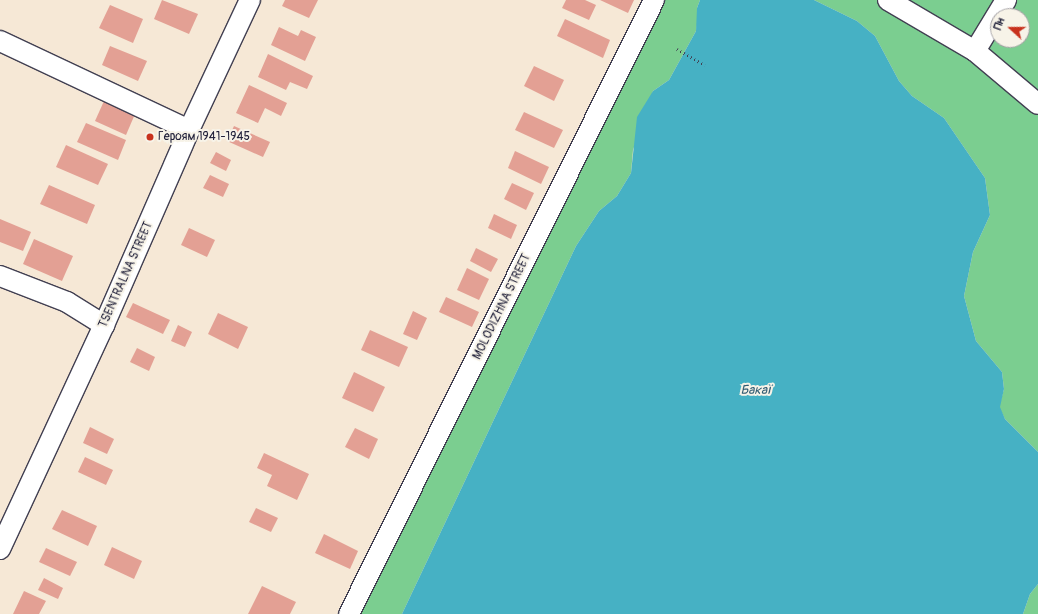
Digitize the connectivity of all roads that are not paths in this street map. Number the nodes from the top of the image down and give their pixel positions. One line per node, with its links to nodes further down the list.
1 (250, 0): 8 (street, TSENTRALNA STREET)
2 (654, 0): 12 (street, MOLODIZHNA STREET)
3 (888, 0): 6 (street)
4 (1006, 0): 6 (street)
5 (0, 41): 8 (street)
6 (975, 51): 7 (street)
7 (1038, 104)
8 (189, 130): 10 (street, TSENTRALNA STREET)
9 (0, 276): 10 (street)
10 (104, 325): 11 (street, TSENTRALNA STREET)
11 (0, 549)
12 (349, 614)

